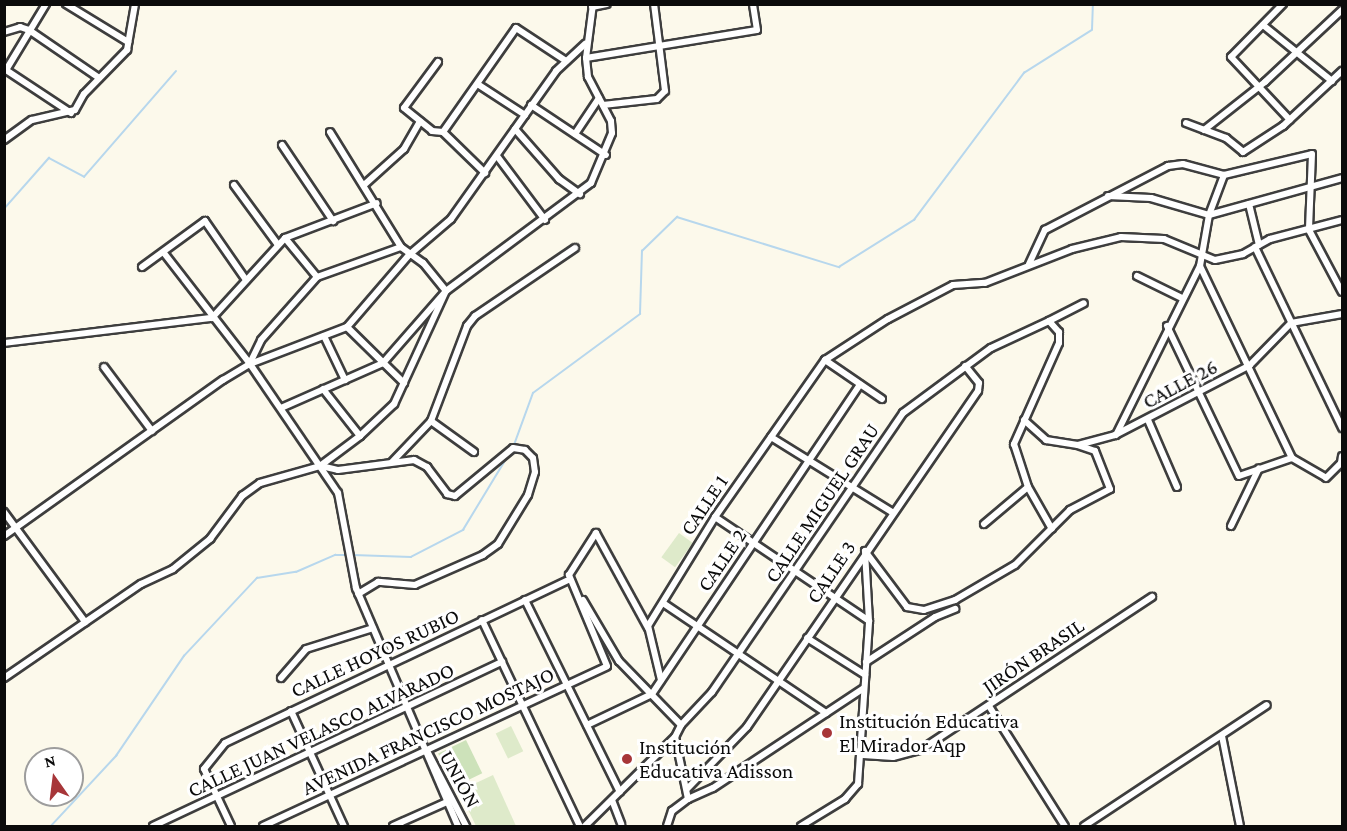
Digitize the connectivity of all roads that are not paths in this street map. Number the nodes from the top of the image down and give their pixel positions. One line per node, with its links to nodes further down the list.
1 (46, 4): 11 (street)
2 (66, 4): 13 (street)
3 (135, 4): 13 (street)
4 (607, 4): 8 (street)
5 (654, 4): 15 (street)
6 (753, 4): 15 (street)
7 (1283, 4): 10 (street)
8 (593, 6): 14 (street)
9 (1342, 10): 16 (street)
10 (1263, 25): 16 (street); 24 (street)
11 (29, 30): 12 (street); 21 (street); 28 (street)
12 (4, 32)
13 (128, 42): 21 (street)
14 (585, 44): 17 (street); 18 (street)
15 (660, 47): 17 (street); 27 (street)
16 (1295, 54): 22 (street); 24 (street)
17 (586, 58): 25 (street)
18 (566, 61): 23 (street); 26 (street)
19 (438, 62): 31 (street)
20 (1342, 71): 22 (street)
21 (99, 78): 28 (street)
22 (1332, 81): 30 (street)
23 (479, 85): 29 (street); 36 (street)
24 (1259, 87): 30 (street); 34 (street)
25 (599, 98): 27 (street); 37 (street)
26 (531, 105): 29 (street); 37 (street)
27 (603, 105): 40 (street)
28 (71, 113): 38 (street)
29 (525, 115): 33 (street)
30 (1290, 120): 34 (street)
31 (420, 121): 36 (street); 46 (street)
32 (1186, 123): 34 (street)
33 (515, 129): 41 (street); 48 (street)
34 (1204, 130)
35 (330, 132): 46 (street)
36 (443, 132): 42 (street)
37 (575, 134): 40 (street)
38 (4, 140)
39 (282, 145): 55 (street)
40 (606, 155): 48 (street)
41 (497, 156): 42 (street); 53 (street)
42 (485, 173): 63 (street)
43 (1224, 175): 47 (street); 49 (street); 52 (street)
44 (1342, 178): 47 (street)
45 (234, 185): 58 (street)
46 (364, 185): 50 (street)
47 (1309, 188): 51 (street); 56 (street)
48 (580, 194): 53 (street)
49 (1107, 196): 52 (street); 65 (street)
50 (377, 203): 55 (street); 60 (street)
51 (1249, 204): 52 (street); 59 (street)
52 (1209, 215): 64 (street)
53 (545, 219): 71 (street)
54 (1342, 220): 56 (street)
55 (333, 222): 57 (street)
56 (1309, 230): 59 (street); 72 (street)
57 (285, 237): 58 (street); 69 (street)
58 (278, 245): 70 (street)
59 (1257, 246): 64 (street); 78 (street)
60 (401, 247): 63 (street); 69 (street)
61 (574, 248): 98 (street)
62 (164, 253): 67 (street); 70 (street); 76 (street)
63 (409, 255): 71 (street); 80 (street)
64 (1203, 258): 65 (street); 66 (street)
65 (1029, 264): 83 (street)
66 (1200, 266): 73 (street); 87 (street)
67 (142, 267)
68 (1137, 276): 73 (street)
69 (317, 277): 85 (street)
70 (246, 280): 76 (street)
71 (446, 291): 84 (street); 90 (street)
72 (1342, 292)
73 (1182, 298): 79 (street)
74 (1084, 303): 77 (street, CALLE MIGUEL GRAU)
75 (1342, 314): 78 (street)
76 (212, 318): 82 (street); 85 (street)
77 (1049, 321): 86 (street, CALLE MIGUEL GRAU); 96 (street)
78 (1291, 323): 87 (street, CALLE 26); 99 (street)
79 (1167, 326): 93 (street); 101 (street)
80 (347, 327): 81 (street); 84 (street)
81 (324, 336): 85 (street); 89 (street)
82 (4, 343)
83 (825, 360): 91 (street); 103 (street, CALLE 1)
84 (383, 363): 89 (street); 90 (street)
85 (250, 364): 95 (street); 100 (street)
86 (964, 366): 114 (street, CALLE MIGUEL GRAU); 116 (street, CALLE 3)
87 (1250, 366): 93 (street, CALLE 26); 107 (street)
88 (104, 367): 100 (street)
89 (345, 380): 92 (street)
90 (404, 383): 102 (street)
91 (860, 384): 94 (street); 108 (street, CALLE 2)
92 (323, 389): 95 (street); 102 (street)
93 (1198, 393): 97 (street, CALLE 26); 111 (street)
94 (882, 399)
95 (281, 408): 110 (street)
96 (1024, 420): 104 (street, CALLE 26); 112 (street)
97 (1148, 420): 101 (street, CALLE 26); 113 (street)
98 (431, 421): 105 (street); 109 (street)
99 (1342, 428)
100 (152, 431): 120 (street)
101 (1116, 435): 104 (street, CALLE 26)
102 (360, 436): 110 (street)
103 (771, 437): 108 (street); 117 (street, CALLE 1)
104 (1078, 446): 121 (street)
105 (474, 452)
106 (1342, 456): 107 (street)
107 (1292, 458): 111 (street)
108 (810, 460): 114 (street); 123 (street, CALLE 2)
109 (392, 463): 110 (street); 127 (street)
110 (320, 466): 127 (street); 139 (street)
111 (1259, 468): 119 (street)
112 (1028, 487): 118 (street); 121 (street)
113 (1178, 487)
114 (852, 488): 116 (street); 125 (street, CALLE MIGUEL GRAU)
115 (4, 512): 120 (street)
116 (892, 512): 124 (street, CALLE 3)
117 (715, 517): 123 (street); 131 (street, CALLE 1)
118 (984, 524)
119 (1231, 526)
120 (16, 528): 122 (street); 139 (street)
121 (1052, 529): 132 (street)
122 (4, 536)
123 (754, 543): 125 (street); 140 (street, CALLE 2)
124 (865, 551): 128 (street, CALLE 3); 132 (street); 138 (street)
125 (797, 570): 128 (street); 144 (street, CALLE MIGUEL GRAU)
126 (570, 579): 130 (street, CALLE HOYOS RUBIO); 134 (street); 153 (street, AVENIDA FRANCISCO MOSTAJO); 155 (street)
127 (358, 594): 141 (street)
128 (834, 597): 138 (street); 143 (street, CALLE 3)
129 (1152, 597): 158 (street, JIRÓN BRASIL)
130 (525, 600): 137 (street, CALLE HOYOS RUBIO); 153 (street)
131 (663, 603): 135 (street, CALLE 1); 140 (street)
132 (929, 609): 136 (street)
133 (955, 609): 136 (street)
134 (638, 610): 135 (street); 142 (street)
135 (657, 612): 142 (street, CALLE 1)
136 (935, 616): 146 (street)
137 (482, 620): 145 (street); 147 (street, CALLE HOYOS RUBIO)
138 (869, 621): 146 (street)
139 (85, 622): 149 (street)
140 (698, 627): 144 (street); 151 (street, CALLE 2)
141 (373, 628): 147 (street); 150 (street)
142 (648, 628): 151 (street)
143 (807, 638): 148 (street); 152 (street, CALLE 3)
144 (739, 655): 152 (street); 162 (street, CALLE MIGUEL GRAU)
145 (502, 662): 157 (street); 159 (street, CALLE JUAN VELASCO ALVARADO)
146 (866, 662): 148 (street)
147 (389, 664): 159 (street); 160 (street, CALLE HOYOS RUBIO)
148 (865, 675): 154 (street)
149 (4, 678)
150 (281, 678)
151 (661, 680): 155 (street, CALLE 2)
152 (778, 681): 161 (street); 169 (street, CALLE 3)
153 (567, 685): 157 (street, AVENIDA FRANCISCO MOSTAJO); 163 (street)
154 (864, 688): 161 (street); 168 (street)
155 (652, 694): 162 (street); 163 (street)
156 (1267, 705): 164 (street)
157 (523, 706): 166 (street, AVENIDA FRANCISCO MOSTAJO); 184 (street)
158 (989, 706): 168 (street, JIRÓN BRASIL); 187 (street)
159 (407, 707): 166 (street); 167 (street, CALLE JUAN VELASCO ALVARADO)
160 (291, 711): 167 (street); 172 (street, CALLE HOYOS RUBIO)
161 (826, 713): 173 (street)
162 (681, 724): 165 (street, CALLE MIGUEL GRAU)
163 (587, 725): 170 (street)
164 (1222, 736): 188 (street); 189 (street)
165 (675, 737): 169 (street); 170 (street, CALLE MIGUEL GRAU)
166 (426, 750): 171 (street, AVENIDA FRANCISCO MOSTAJO); 175 (street, UNIÓN); 183 (street, UNIÓN)
167 (310, 752): 171 (street); 172 (street, CALLE JUAN VELASCO ALVARADO)
168 (862, 755): 186 (street)
169 (687, 789): 173 (street)
170 (620, 792): 174 (street, CALLE MIGUEL GRAU)
171 (330, 795): 179 (street, AVENIDA FRANCISCO MOSTAJO); 180 (street)
172 (216, 797): 177 (street, CALLE JUAN VELASCO ALVARADO); 178 (street)
173 (688, 799): 185 (street)
174 (612, 800): 176 (street); 184 (street, CALLE MIGUEL GRAU)
175 (447, 802): 181 (street); 182 (street, UNIÓN)
176 (621, 824)
177 (153, 826)
178 (231, 826)
179 (263, 826)
180 (344, 826)
181 (393, 826)
182 (458, 826)
183 (466, 826)
184 (584, 826)
185 (667, 826)
186 (801, 826)
187 (1065, 826)
188 (1084, 826)
189 (1240, 826)

